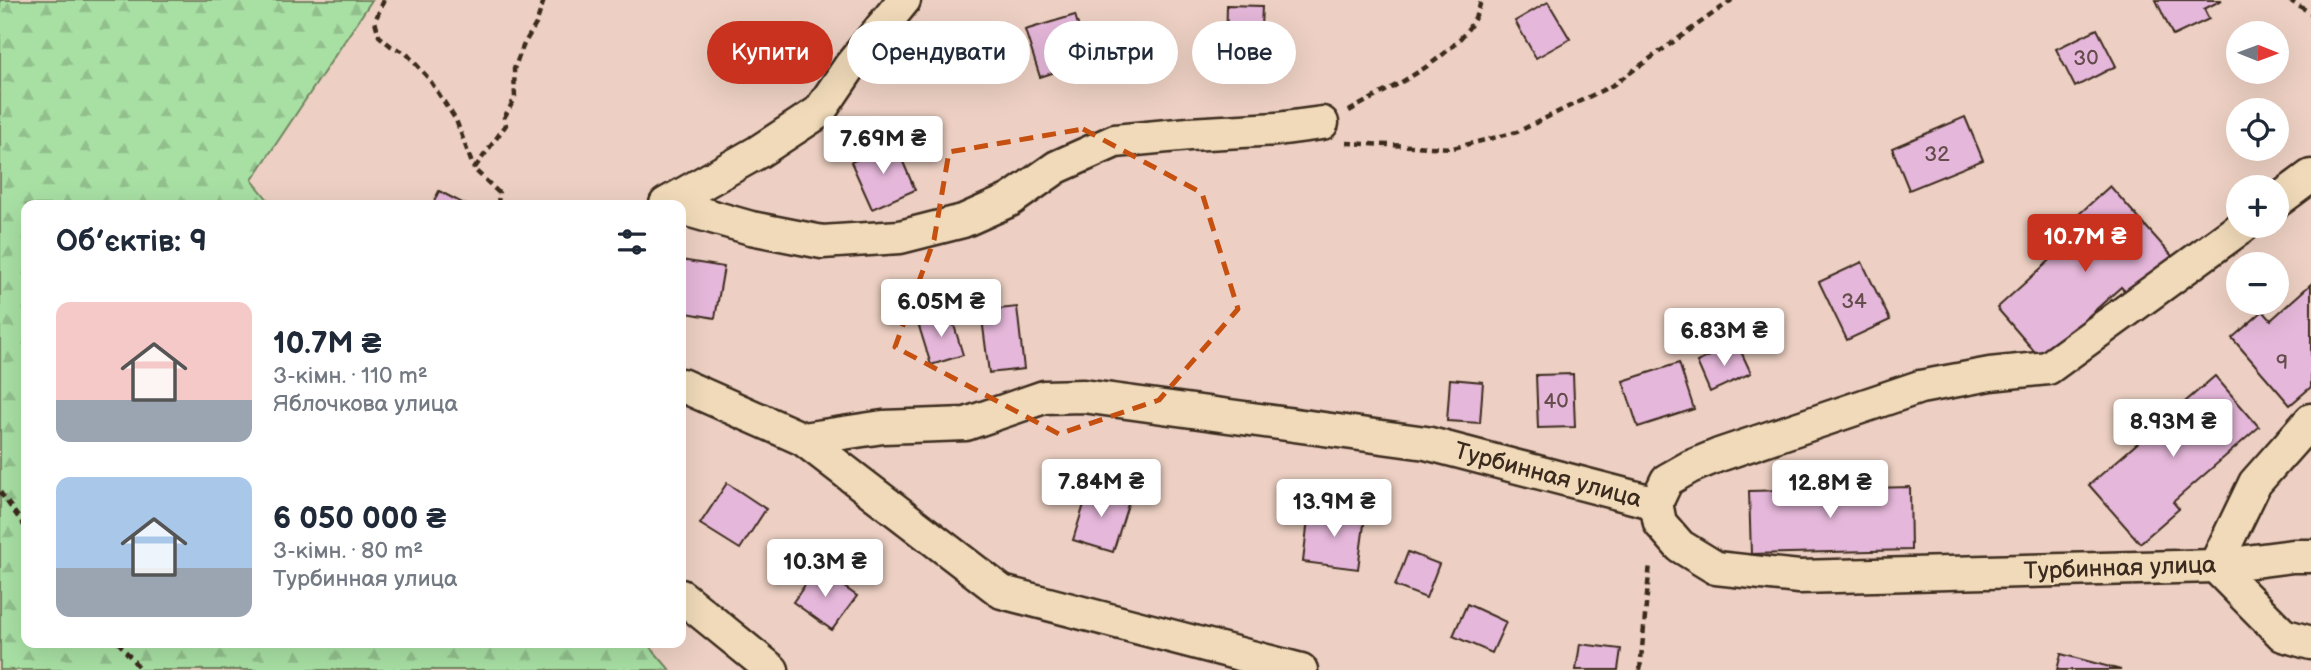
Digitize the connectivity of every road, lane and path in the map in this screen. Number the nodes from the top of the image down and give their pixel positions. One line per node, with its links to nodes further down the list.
1 (384, 0): 9 (path)
2 (544, 0): 9 (path)
3 (904, 0): 13 (street)
4 (1481, 0): 8 (path)
5 (1732, 0): 8 (path)
6 (2289, 0): 7 (path)
7 (2311, 13)
8 (1322, 123): 14 (street)
9 (474, 169): 12 (path)
10 (2311, 176): 11 (street)
11 (2289, 192)
12 (498, 200)
13 (675, 200)
14 (686, 209)
15 (2227, 238): 20 (street)
16 (686, 387): 18 (street)
17 (2311, 420): 24 (street)
18 (803, 439): 20 (street, Турбинная улица); 30 (street)
19 (0, 492): 21 (path)
20 (1656, 503): 24 (street, Турбинная улица)
21 (21, 521)
22 (2311, 556): 24 (street, Турбинная улица)
23 (1651, 559): 31 (path)
24 (2215, 566): 26 (street)
25 (686, 600): 29 (street)
26 (2311, 643)
27 (123, 648): 28 (path)
28 (141, 670)
29 (772, 670)
30 (1301, 670)
31 (1640, 670)

